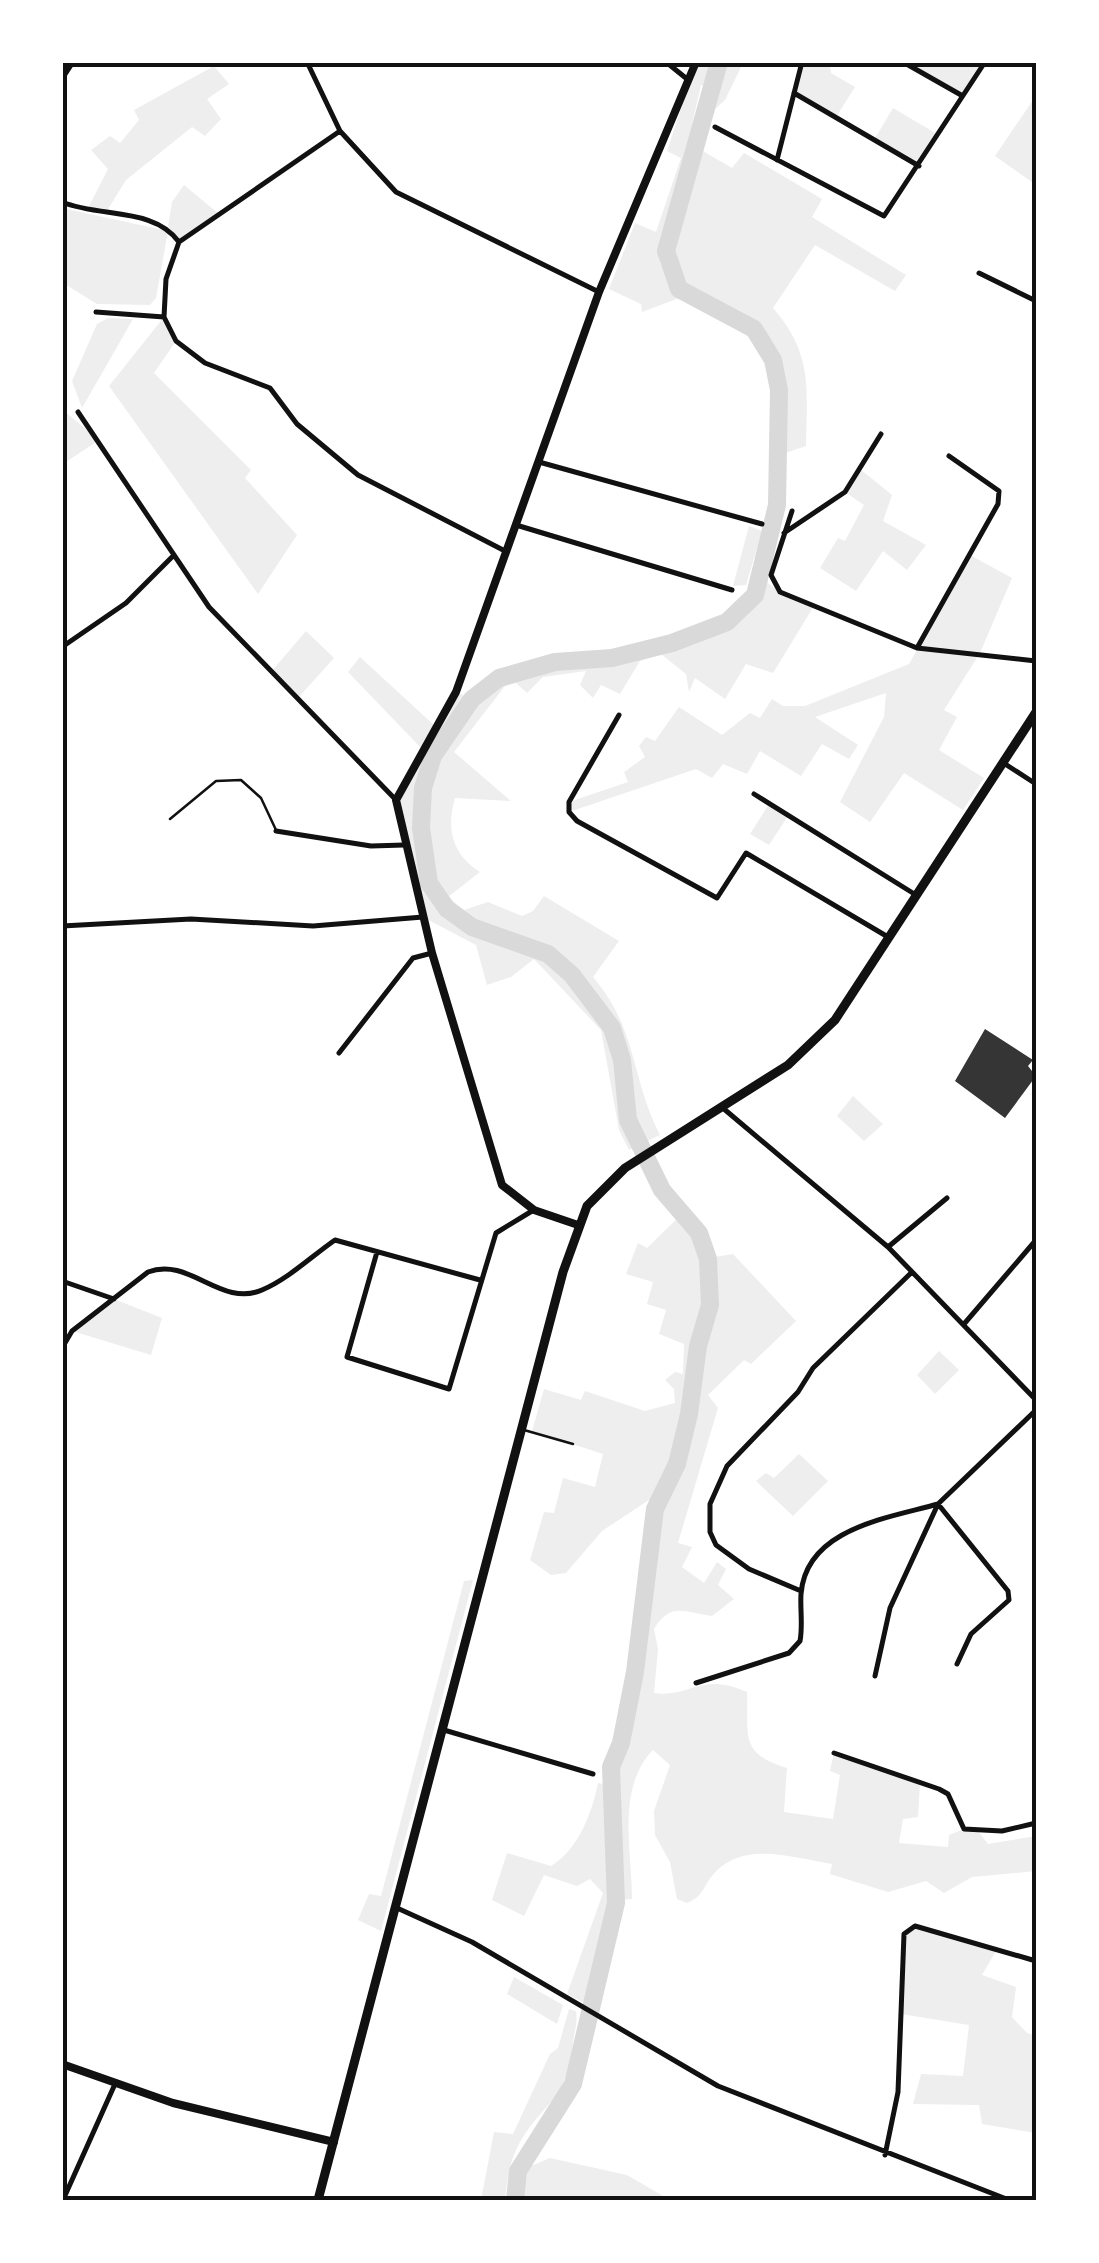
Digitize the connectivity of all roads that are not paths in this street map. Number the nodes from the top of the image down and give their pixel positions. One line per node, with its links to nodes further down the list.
1 (73, 62): 8 (street)
2 (307, 62): 13 (street)
3 (666, 62): 9 (street)
4 (696, 62): 9 (street)
5 (802, 62): 10 (street)
6 (903, 62): 11 (street)
7 (985, 62): 11 (street)
8 (62, 79)
9 (689, 81): 19 (street)
10 (794, 93): 14 (street); 15 (street)
11 (962, 95): 15 (street)
12 (714, 128): 14 (street)
13 (340, 130): 17 (street); 19 (street)
14 (777, 160): 15 (street)
15 (919, 166)
16 (62, 202): 17 (street)
17 (179, 242): 22 (street)
18 (979, 273): 20 (street)
19 (599, 292): 26 (street)
20 (1036, 301)
21 (96, 312): 22 (street)
22 (164, 317): 31 (street)
23 (78, 412): 32 (street)
24 (881, 434): 30 (street)
25 (949, 456): 35 (street)
26 (536, 461): 28 (street); 29 (street)
27 (792, 511): 30 (street)
28 (762, 524)
29 (516, 525): 31 (street); 33 (street)
30 (784, 533): 35 (street)
31 (505, 552): 42 (street)
32 (173, 556): 34 (street); 42 (street)
33 (732, 590)
34 (62, 647)
35 (917, 648): 36 (street)
36 (1036, 661)
37 (1036, 712): 39 (highway)
38 (618, 715): 49 (street)
39 (1005, 764): 40 (street); 46 (highway)
40 (1036, 784)
41 (754, 794): 46 (street)
42 (396, 800): 45 (street)
43 (170, 819): 44 (lane)
44 (276, 831): 45 (street)
45 (404, 846): 47 (street)
46 (919, 896): 49 (highway)
47 (422, 918): 48 (street); 50 (street)
48 (62, 926)
49 (890, 938): 52 (highway)
50 (432, 954): 51 (street); 54 (street)
51 (339, 1053)
52 (724, 1110): 55 (highway); 57 (street)
53 (947, 1198): 57 (street)
54 (534, 1210): 55 (street); 60 (street)
55 (578, 1225): 67 (highway)
56 (1036, 1240): 63 (street)
57 (888, 1247): 59 (street)
58 (377, 1252): 60 (street); 60 (street); 62 (street)
59 (912, 1272): 63 (street); 70 (street)
60 (480, 1280)
61 (62, 1281): 62 (street)
62 (114, 1299): 64 (street)
63 (964, 1324): 65 (street)
64 (62, 1348)
65 (1036, 1400)
66 (1036, 1410): 69 (street)
67 (523, 1430): 68 (lane); 74 (highway)
68 (573, 1444)
69 (938, 1504): 70 (street); 71 (street); 72 (street)
70 (801, 1591): 73 (street)
71 (957, 1664)
72 (875, 1676)
73 (696, 1683)
74 (444, 1730): 76 (street); 78 (highway)
75 (834, 1753): 77 (street)
76 (593, 1774)
77 (1036, 1823)
78 (396, 1908): 82 (highway); 83 (street)
79 (1036, 1961): 83 (street)
80 (62, 2064): 81 (street)
81 (116, 2084): 82 (street); 84 (street)
82 (334, 2142): 85 (highway)
83 (885, 2155): 86 (street)
84 (64, 2200)
85 (318, 2200)
86 (1009, 2200)

